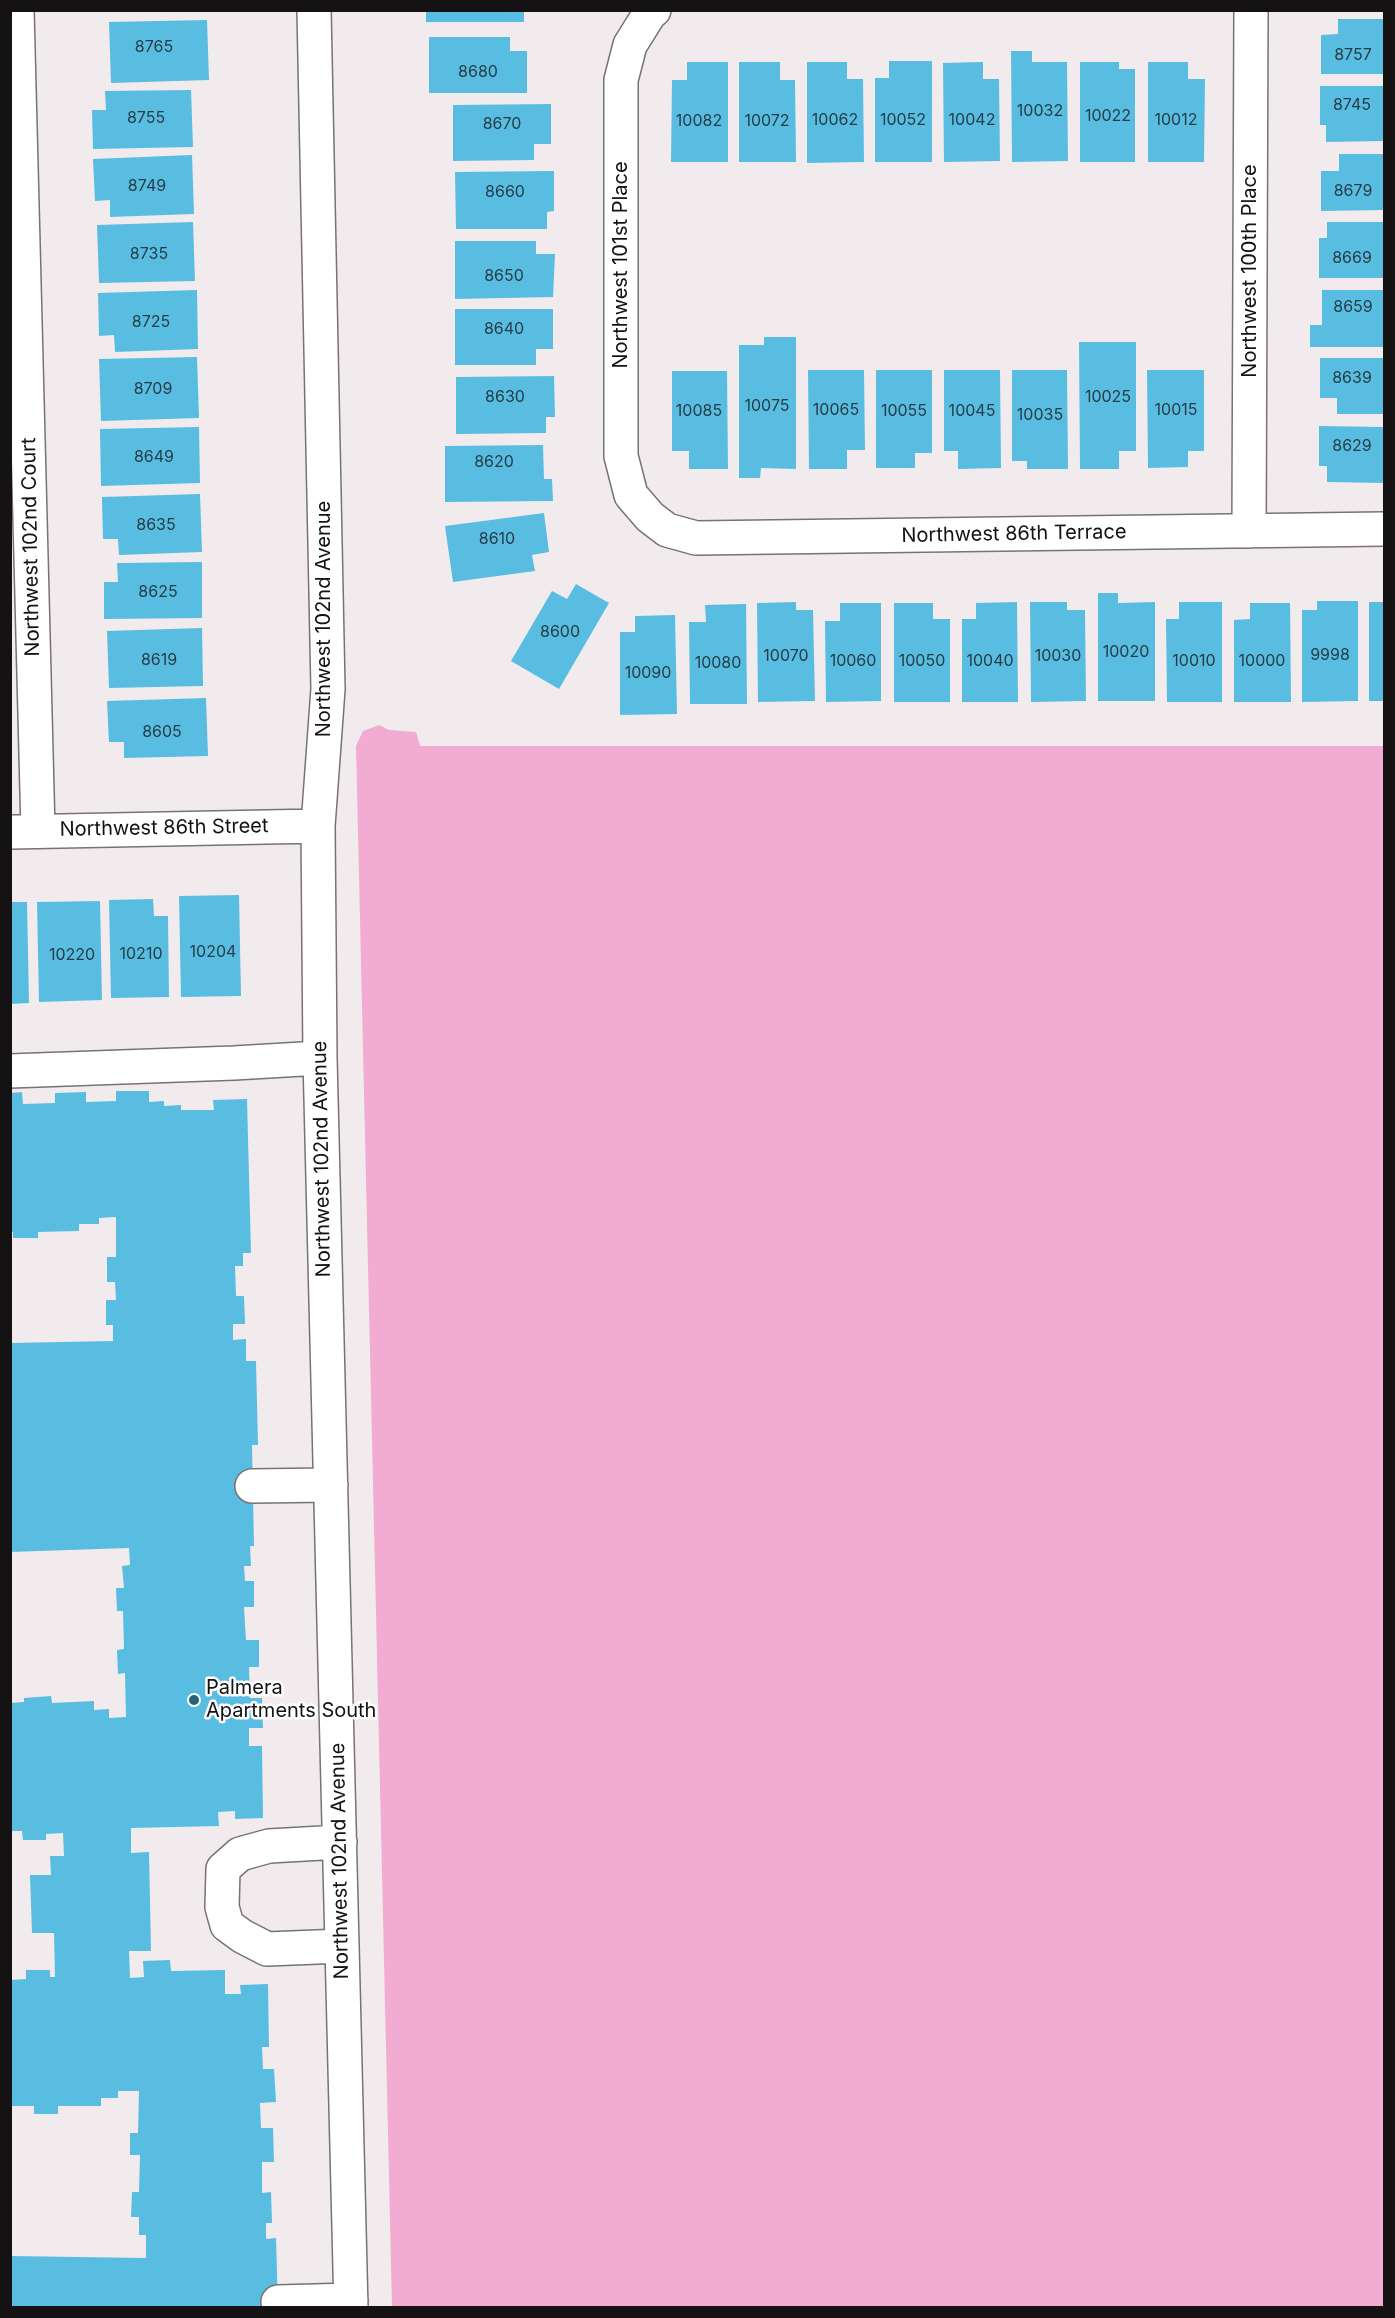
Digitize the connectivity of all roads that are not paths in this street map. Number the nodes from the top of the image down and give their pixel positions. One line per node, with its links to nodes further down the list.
1 (17, 10): 5 (street, Northwest 102nd Court)
2 (314, 10): 9 (street, Northwest 102nd Avenue)
3 (1251, 10): 8 (street, Northwest 100th Place)
4 (652, 12): 6 (street, Northwest 101st Place)
5 (19, 406): 10 (street, Northwest 102nd Court)
6 (650, 517): 8 (street, Northwest 86th Terrace)
7 (1384, 529): 8 (street, Northwest 86th Terrace)
8 (1249, 531)
9 (318, 826): 10 (street, Northwest 86th Street); 11 (street, Northwest 102nd Avenue)
10 (24, 831)
11 (320, 1058): 12 (street); 13 (street, Northwest 102nd Avenue)
12 (10, 1071)
13 (331, 1485): 14 (street); 15 (street, Northwest 102nd Avenue)
14 (252, 1486)
15 (340, 1842): 16 (street, Northwest 102nd Avenue); 16 (street)
16 (342, 1946): 18 (street, Northwest 102nd Avenue)
17 (278, 2302): 18 (street)
18 (351, 2304)

